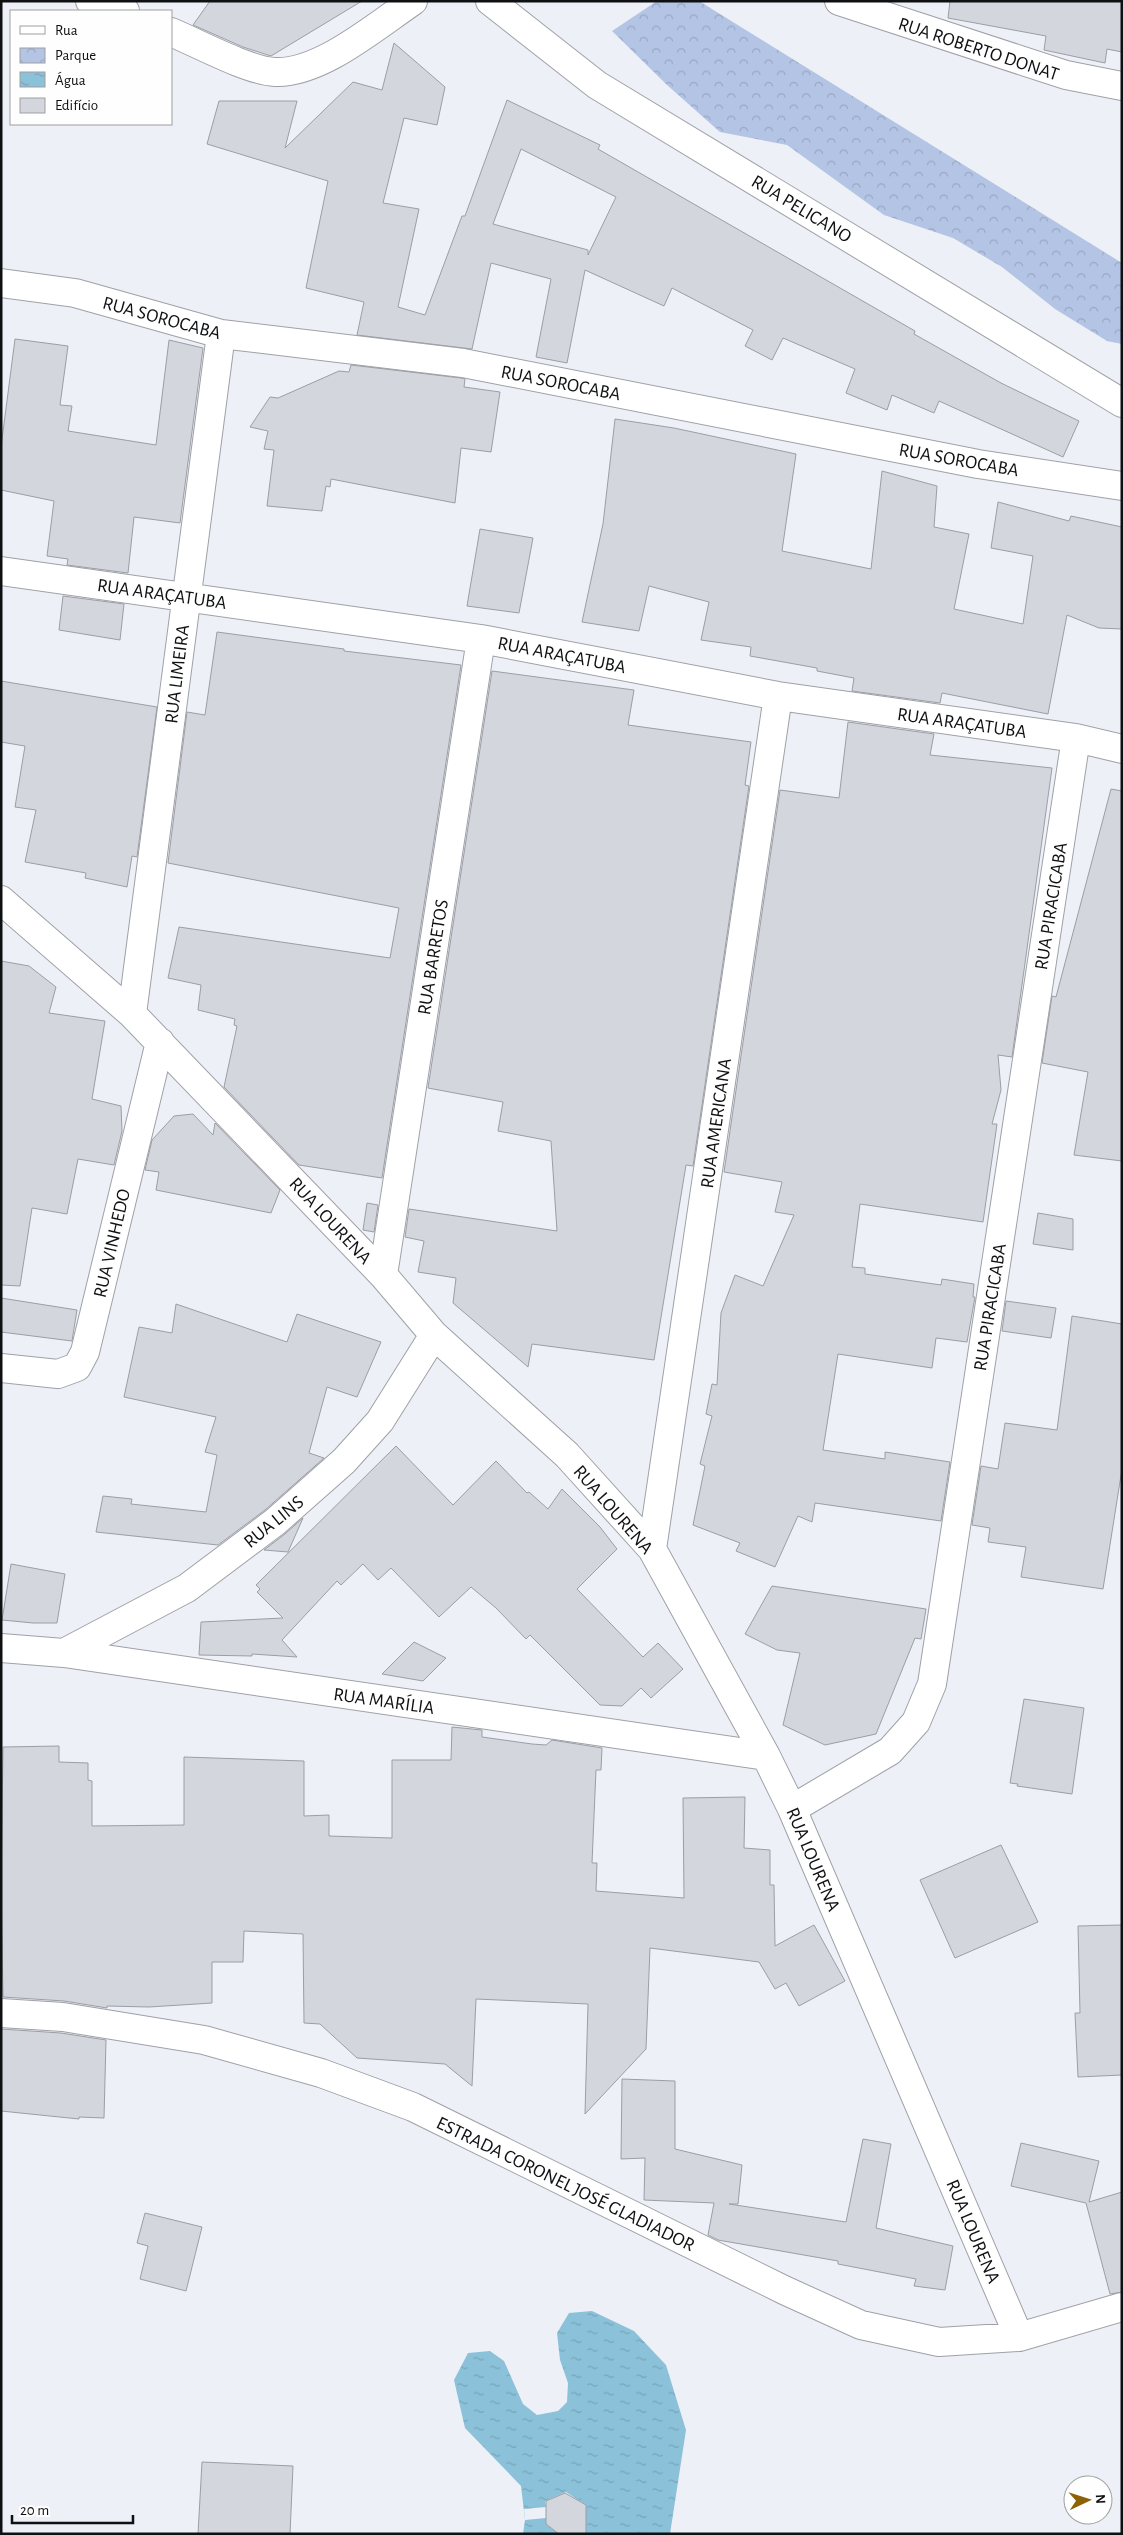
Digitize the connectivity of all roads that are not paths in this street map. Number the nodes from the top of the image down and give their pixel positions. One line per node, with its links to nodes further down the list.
1 (90, 1): 5 (street)
2 (413, 1): 6 (street)
3 (490, 1): 10 (street, RUA PELICANO)
4 (839, 1): 7 (street, RUA ROBERTO DONAT)
5 (122, 10)
6 (172, 32)
7 (1122, 86)
8 (1, 283): 9 (street, RUA SOROCABA)
9 (221, 334): 11 (street, RUA SOROCABA); 13 (street, RUA LIMEIRA)
10 (1122, 404)
11 (1122, 486)
12 (1, 571): 13 (street, RUA ARAÇATUBA)
13 (185, 596): 14 (street, RUA ARAÇATUBA); 19 (street, RUA LIMEIRA)
14 (481, 639): 15 (street, RUA ARAÇATUBA); 21 (street, RUA BARRETOS)
15 (778, 696): 16 (street, RUA ARAÇATUBA); 24 (street, RUA AMERICANA)
16 (1076, 738): 17 (street, RUA ARAÇATUBA); 28 (street, RUA PIRACICABA)
17 (1122, 748)
18 (1, 900): 19 (street, RUA LOURENA)
19 (132, 1014): 20 (street, RUA LOURENA)
20 (160, 1042): 21 (street, RUA LOURENA); 23 (street, RUA VINHEDO)
21 (383, 1276): 22 (street, RUA LOURENA)
22 (434, 1335): 24 (street, RUA LOURENA); 26 (street, RUA LINS)
23 (1, 1368)
24 (652, 1549): 27 (street, RUA LOURENA)
25 (1, 1648): 26 (street, RUA MARÍLIA)
26 (64, 1653): 27 (street, RUA MARÍLIA)
27 (766, 1756): 28 (street, RUA LOURENA)
28 (792, 1809): 31 (street, RUA LOURENA)
29 (1, 2013): 31 (street, ESTRADA CORONEL JOSÉ GLADIADOR)
30 (1122, 2307): 31 (street, ESTRADA CORONEL JOSÉ GLADIADOR)
31 (1019, 2337)

